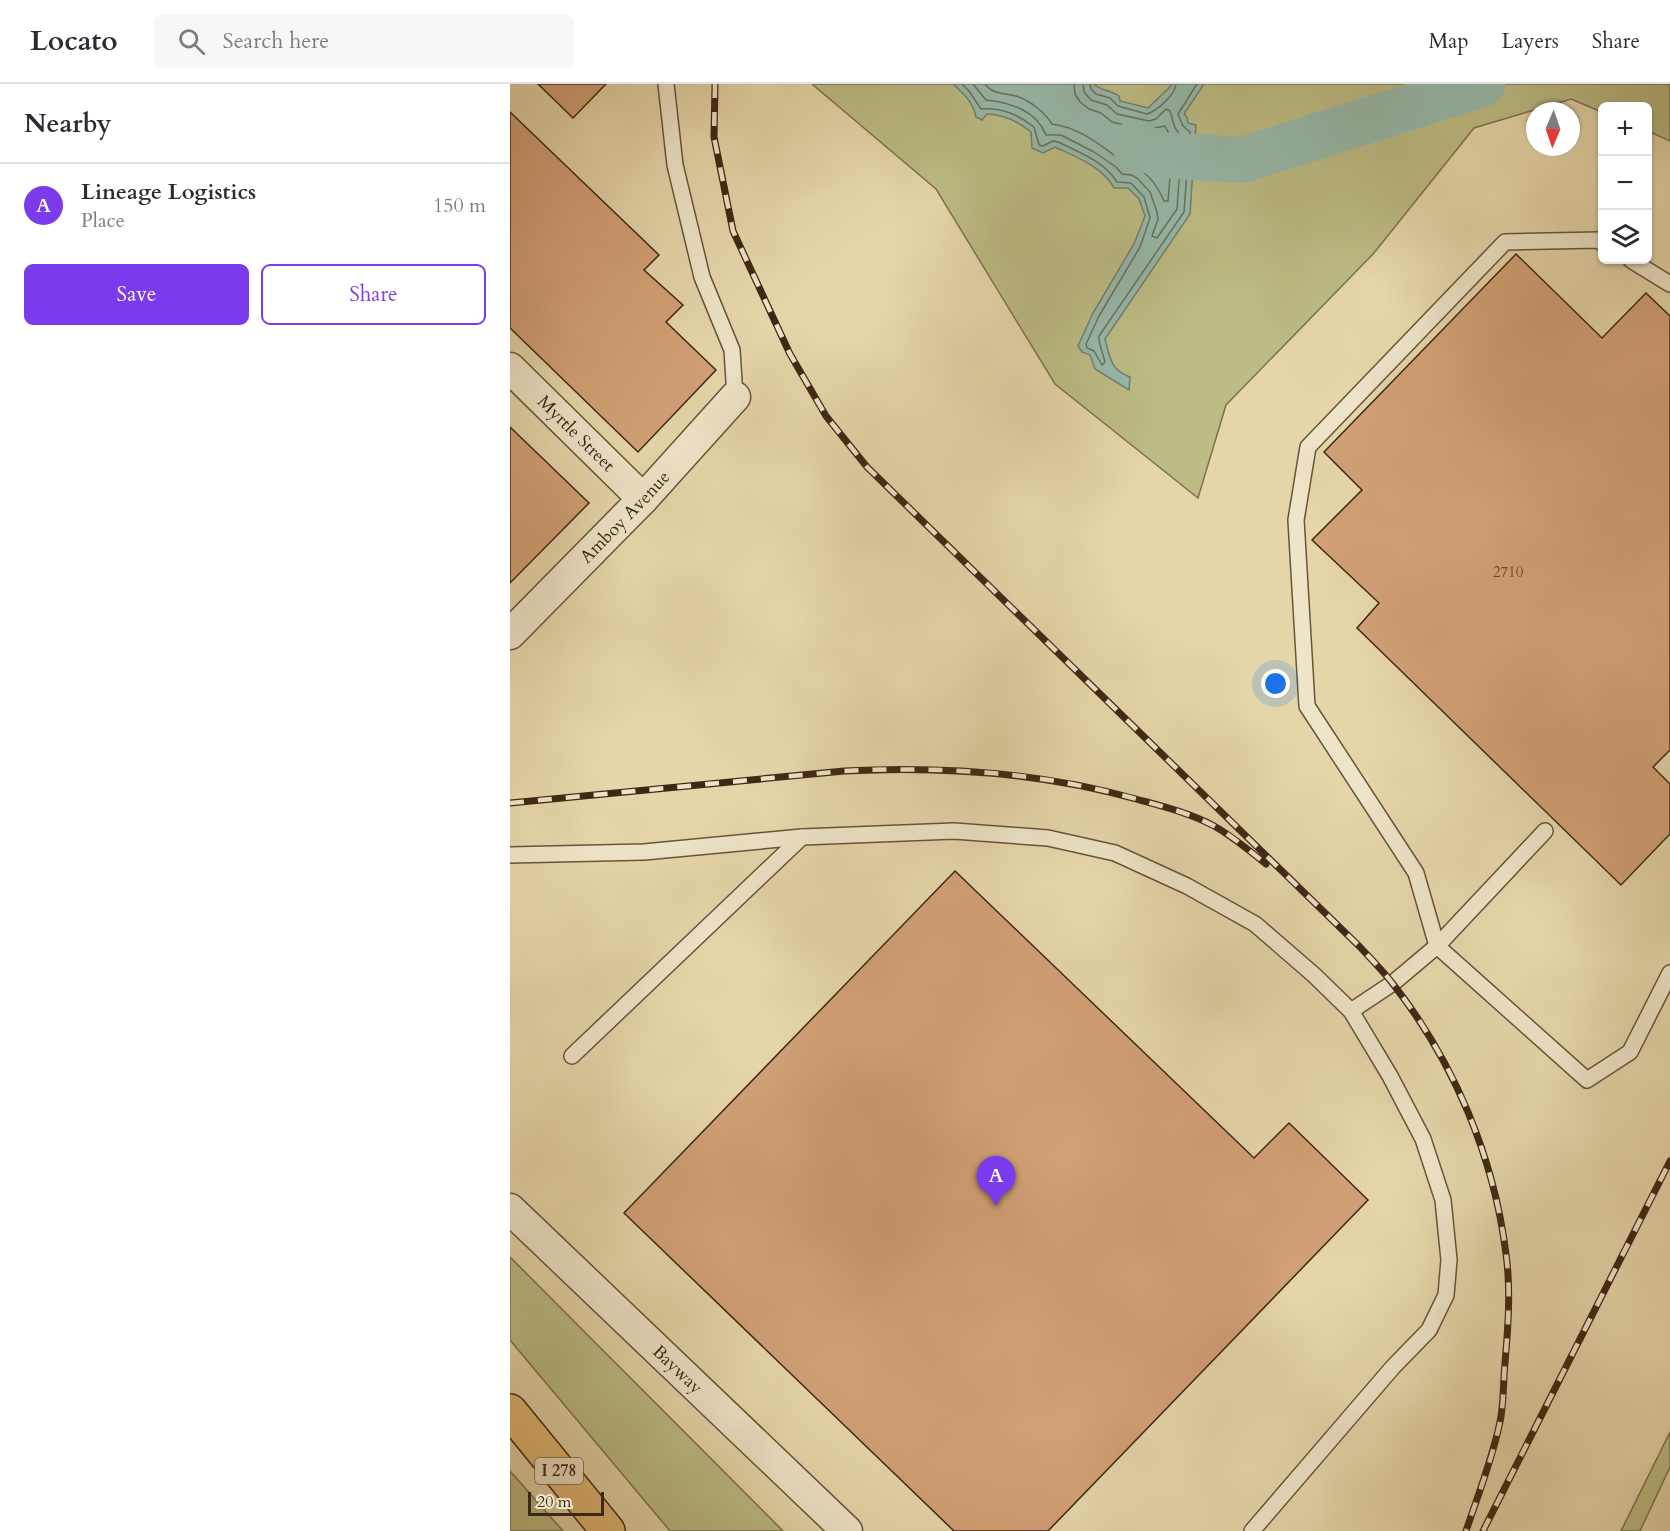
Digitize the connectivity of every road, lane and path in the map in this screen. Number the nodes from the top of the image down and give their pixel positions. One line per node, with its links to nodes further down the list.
1 (666, 84): 6 (lane)
2 (1598, 240): 12 (lane)
3 (1638, 264): 4 (lane)
4 (1670, 284)
5 (510, 368): 7 (street, Myrtle Street)
6 (735, 398): 7 (street, Amboy Avenue)
7 (643, 499): 8 (street, Amboy Avenue)
8 (510, 634)
9 (1545, 831): 12 (lane)
10 (802, 837): 11 (lane); 14 (lane); 15 (lane)
11 (510, 855)
12 (1437, 946): 13 (lane); 14 (lane)
13 (1670, 974)
14 (1351, 1011): 20 (lane)
15 (572, 1056)
16 (510, 1209): 19 (street, Bayway)
17 (510, 1411): 18 (highway, I 278)
18 (608, 1531)
19 (847, 1531)
20 (1252, 1531)

